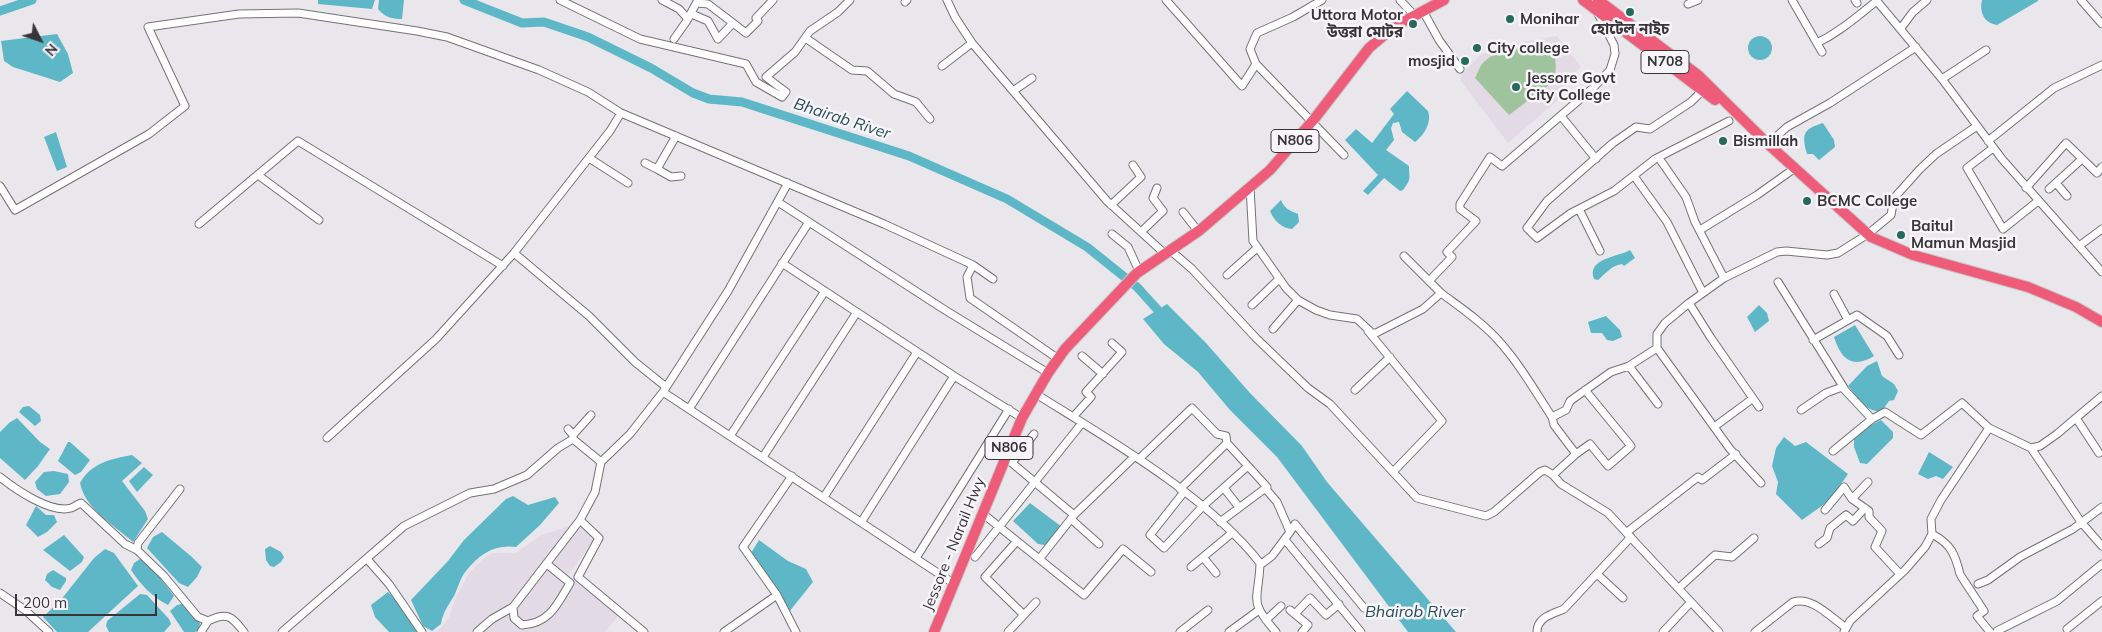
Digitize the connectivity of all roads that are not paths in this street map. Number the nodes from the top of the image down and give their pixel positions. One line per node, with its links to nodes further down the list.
1 (560, 0): 4 (street)
2 (662, 0): 20 (street)
3 (773, 0): 21 (street)
4 (850, 0)
5 (946, 0): 26 (street)
6 (1166, 0): 31 (street)
7 (1322, 0): 31 (street)
8 (1400, 0): 19 (street)
9 (1444, 0): 19 (highway, N806)
10 (1583, 0): 18 (highway, N708)
11 (1698, 0): 17 (street)
12 (1792, 0): 27 (street)
13 (1927, 0): 23 (street)
14 (2081, 0): 22 (street)
15 (697, 1): 20 (street); 21 (street)
16 (1876, 1): 23 (street); 27 (street)
17 (1688, 4)
18 (1597, 5): 37 (highway, N708); 40 (street); 44 (highway, N708)
19 (1418, 13): 34 (street); 42 (highway, N806)
20 (691, 17): 21 (street); 24 (street)
21 (734, 23)
22 (2102, 24)
23 (1901, 28): 28 (street)
24 (674, 39)
25 (807, 39): 41 (street)
26 (972, 43): 33 (street); 38 (street)
27 (1817, 43): 30 (street)
28 (1916, 47): 36 (street); 48 (street)
29 (1986, 50): 36 (street)
30 (1822, 52)
31 (1256, 64): 42 (street)
32 (2102, 65): 47 (street)
33 (942, 66)
34 (1460, 69)
35 (1032, 78): 38 (street)
36 (1942, 78): 45 (street)
37 (1703, 90): 44 (highway, N708); 52 (street)
38 (1013, 91): 74 (street)
39 (621, 113): 46 (street); 51 (street); 66 (street)
40 (1561, 116): 52 (street); 101 (street)
41 (930, 119)
42 (1312, 121): 50 (street); 67 (highway, N806)
43 (1729, 121): 62 (street)
44 (1748, 124): 48 (highway, N708)
45 (1977, 126): 47 (street); 85 (street)
46 (676, 136): 59 (street); 64 (street)
47 (1988, 141): 49 (street)
48 (1768, 144): 58 (highway, N708)
49 (1993, 148): 69 (street); 72 (street)
50 (1344, 155)
51 (589, 158): 63 (street); 90 (street)
52 (1596, 159): 62 (street)
53 (2082, 159): 57 (street); 65 (street); 69 (street)
54 (1661, 161): 80 (street)
55 (645, 163): 59 (street)
56 (1133, 164): 74 (street)
57 (2102, 167)
58 (1795, 168): 80 (street); 85 (highway, N708)
59 (658, 169): 61 (street)
60 (258, 175): 77 (street); 79 (street); 94 (street)
61 (681, 176)
62 (1634, 176): 105 (street)
63 (628, 183)
64 (788, 183): 73 (street); 93 (street)
65 (2056, 183): 70 (street); 71 (street)
66 (0, 186)
67 (1250, 187): 82 (highway, N806); 87 (street)
68 (1157, 188): 83 (street)
69 (2026, 188): 72 (street)
70 (2049, 189)
71 (2067, 196)
72 (2038, 201): 86 (street)
73 (778, 202): 78 (street); 128 (street)
74 (1111, 205): 83 (street)
75 (1580, 211): 88 (street)
76 (1183, 212): 82 (street)
77 (319, 220)
78 (809, 222): 92 (street); 124 (street)
79 (199, 224)
80 (1700, 230): 99 (street)
81 (2102, 230): 86 (street)
82 (1198, 231): 89 (highway, N806)
83 (1141, 232): 89 (street)
84 (1112, 234): 95 (street)
85 (1868, 234): 99 (street); 112 (highway, N708)
86 (2079, 246): 96 (street)
87 (1257, 248): 97 (street); 98 (street)
88 (1600, 250)
89 (1167, 252): 95 (highway, N806); 162 (street)
90 (514, 253): 94 (street); 128 (street)
91 (1404, 256): 101 (street)
92 (782, 263): 103 (street); 136 (street)
93 (974, 265): 100 (street); 119 (street)
94 (503, 266): 151 (street)
95 (1138, 272): 124 (highway, Jessore - Narail Hwy / N806)
96 (2102, 272)
97 (1227, 274)
98 (1279, 278): 107 (street); 109 (street)
99 (1724, 278): 105 (street)
100 (993, 279)
101 (1429, 281): 104 (street)
102 (1778, 282): 115 (street)
103 (824, 291): 110 (street); 150 (street)
104 (1442, 293): 114 (street); 141 (street)
105 (1703, 293): 108 (street)
106 (1834, 294): 111 (street)
107 (1298, 300): 113 (street); 114 (street)
108 (1689, 303): 117 (street); 133 (street)
109 (1252, 305)
110 (857, 312): 118 (street); 158 (street)
111 (1848, 320): 115 (street); 121 (street)
112 (2102, 322)
113 (1273, 329)
114 (1368, 330): 122 (street)
115 (1813, 340): 127 (street)
116 (1112, 343): 125 (street)
117 (1657, 348): 123 (street); 146 (street)
118 (917, 352): 126 (street); 173 (street)
119 (1054, 356)
120 (1082, 356): 125 (street)
121 (1899, 356)
122 (1390, 357): 129 (street); 162 (street)
123 (1629, 366): 130 (street); 134 (street)
124 (1048, 373): 131 (highway, Jessore - Narail Hwy / N806)
125 (1103, 374): 140 (street)
126 (954, 376): 137 (street); 183 (street)
127 (1844, 388): 138 (street); 144 (street)
128 (664, 390): 136 (street); 160 (street)
129 (1355, 390)
130 (1585, 390): 141 (street); 156 (street)
131 (1036, 394): 140 (street); 142 (highway, Jessore - Narail Hwy / N806)
132 (2102, 396): 143 (street)
133 (1752, 399): 135 (street); 146 (street)
134 (1658, 404)
135 (1759, 407)
136 (689, 409): 150 (street)
137 (1009, 410): 142 (street); 200 (street)
138 (1800, 410)
139 (591, 415): 148 (street)
140 (1073, 417): 145 (street)
141 (1552, 417): 156 (street)
142 (1022, 418): 180 (highway, Jessore - Narail Hwy / N806)
143 (2076, 418): 153 (street); 155 (street)
144 (1872, 419): 147 (street); 154 (street)
145 (1082, 423): 159 (street); 167 (street)
146 (1714, 427): 157 (street)
147 (1990, 428): 153 (street); 189 (street)
148 (571, 434): 160 (street); 202 (street)
149 (1034, 434): 167 (street)
150 (730, 436): 158 (street)
151 (327, 438)
152 (1227, 443): 159 (street); 161 (street); 172 (street)
153 (2031, 448): 185 (street)
154 (1833, 451)
155 (2099, 453)
156 (1576, 454): 163 (street)
157 (1736, 454): 168 (street); 190 (street)
158 (763, 457): 164 (street)
159 (1137, 458): 172 (street); 181 (street)
160 (601, 462): 182 (street)
161 (1248, 466): 169 (street); 170 (street)
162 (1393, 472): 163 (street)
163 (1553, 475): 190 (street)
164 (792, 476): 173 (street); 217 (street)
165 (0, 477): 197 (street)
166 (1868, 482): 174 (street)
167 (1034, 483): 181 (street); 186 (street)
168 (1761, 483)
169 (1224, 488): 175 (street); 176 (street)
170 (1265, 488): 184 (street); 187 (street)
171 (180, 489): 197 (street)
172 (1182, 490): 176 (street); 176 (street)
173 (824, 497): 183 (street)
174 (1852, 499): 178 (street); 179 (street)
175 (1238, 506)
176 (1202, 507): 184 (street)
177 (2102, 507): 185 (street)
178 (1865, 508): 195 (street); 210 (street)
179 (1825, 510)
180 (982, 513): 186 (street); 213 (highway, Jessore - Narail Hwy / N806)
181 (1072, 517): 194 (street); 201 (street)
182 (580, 520): 203 (street); 211 (street)
183 (862, 522): 200 (street)
184 (1220, 522): 188 (street)
185 (2081, 522): 196 (street); 214 (street)
186 (999, 527): 192 (street); 198 (street)
187 (1290, 532): 205 (street); 225 (street)
188 (1232, 533): 199 (street); 205 (street)
189 (1932, 534): 210 (street); 253 (street)
190 (1629, 535): 209 (street); 221 (street)
191 (1754, 538): 215 (street)
192 (1017, 541): 201 (street); 228 (street)
193 (1286, 541): 222 (street)
194 (1099, 544)
195 (1819, 544)
196 (2102, 546)
197 (137, 550): 230 (street)
198 (975, 557)
199 (1203, 557): 206 (street); 208 (street)
200 (916, 558): 213 (street)
201 (1040, 558): 207 (street)
202 (367, 559): 237 (street); 238 (street)
203 (547, 564): 212 (street); 224 (street)
204 (2102, 564): 253 (street)
205 (1260, 566): 227 (street)
206 (1191, 567)
207 (1151, 572)
208 (1216, 573)
209 (1597, 574): 218 (street); 249 (street)
210 (1900, 574): 231 (street)
211 (578, 577): 212 (street); 240 (street)
212 (570, 583): 224 (street)
213 (953, 583): 243 (highway, Jessore - Narail Hwy / N806)
214 (1978, 584)
215 (1681, 586)
216 (0, 593): 234 (street)
217 (776, 596): 241 (street); 242 (street)
218 (1623, 598)
219 (2102, 601): 232 (street)
220 (1036, 602): 228 (street)
221 (1691, 602): 250 (street); 251 (street)
222 (1339, 604): 233 (street); 248 (street)
223 (1281, 606): 229 (street)
224 (513, 607): 239 (street)
225 (1364, 608)
226 (1208, 610): 245 (street)
227 (1259, 610): 229 (street); 246 (street)
228 (1024, 616): 244 (street)
229 (1266, 620): 247 (street)
230 (208, 621): 235 (street); 236 (street)
231 (1844, 629): 252 (street)
232 (2067, 629)
233 (1305, 631)
234 (49, 632)
235 (201, 632)
236 (244, 632)
237 (282, 632)
238 (422, 632)
239 (477, 632)
240 (644, 632)
241 (724, 632)
242 (796, 632)
243 (934, 632)
244 (1008, 632)
245 (1180, 632)
246 (1229, 632)
247 (1276, 632)
248 (1361, 632)
249 (1536, 632)
250 (1663, 632)
251 (1719, 632)
252 (1755, 632)
253 (1993, 632)

